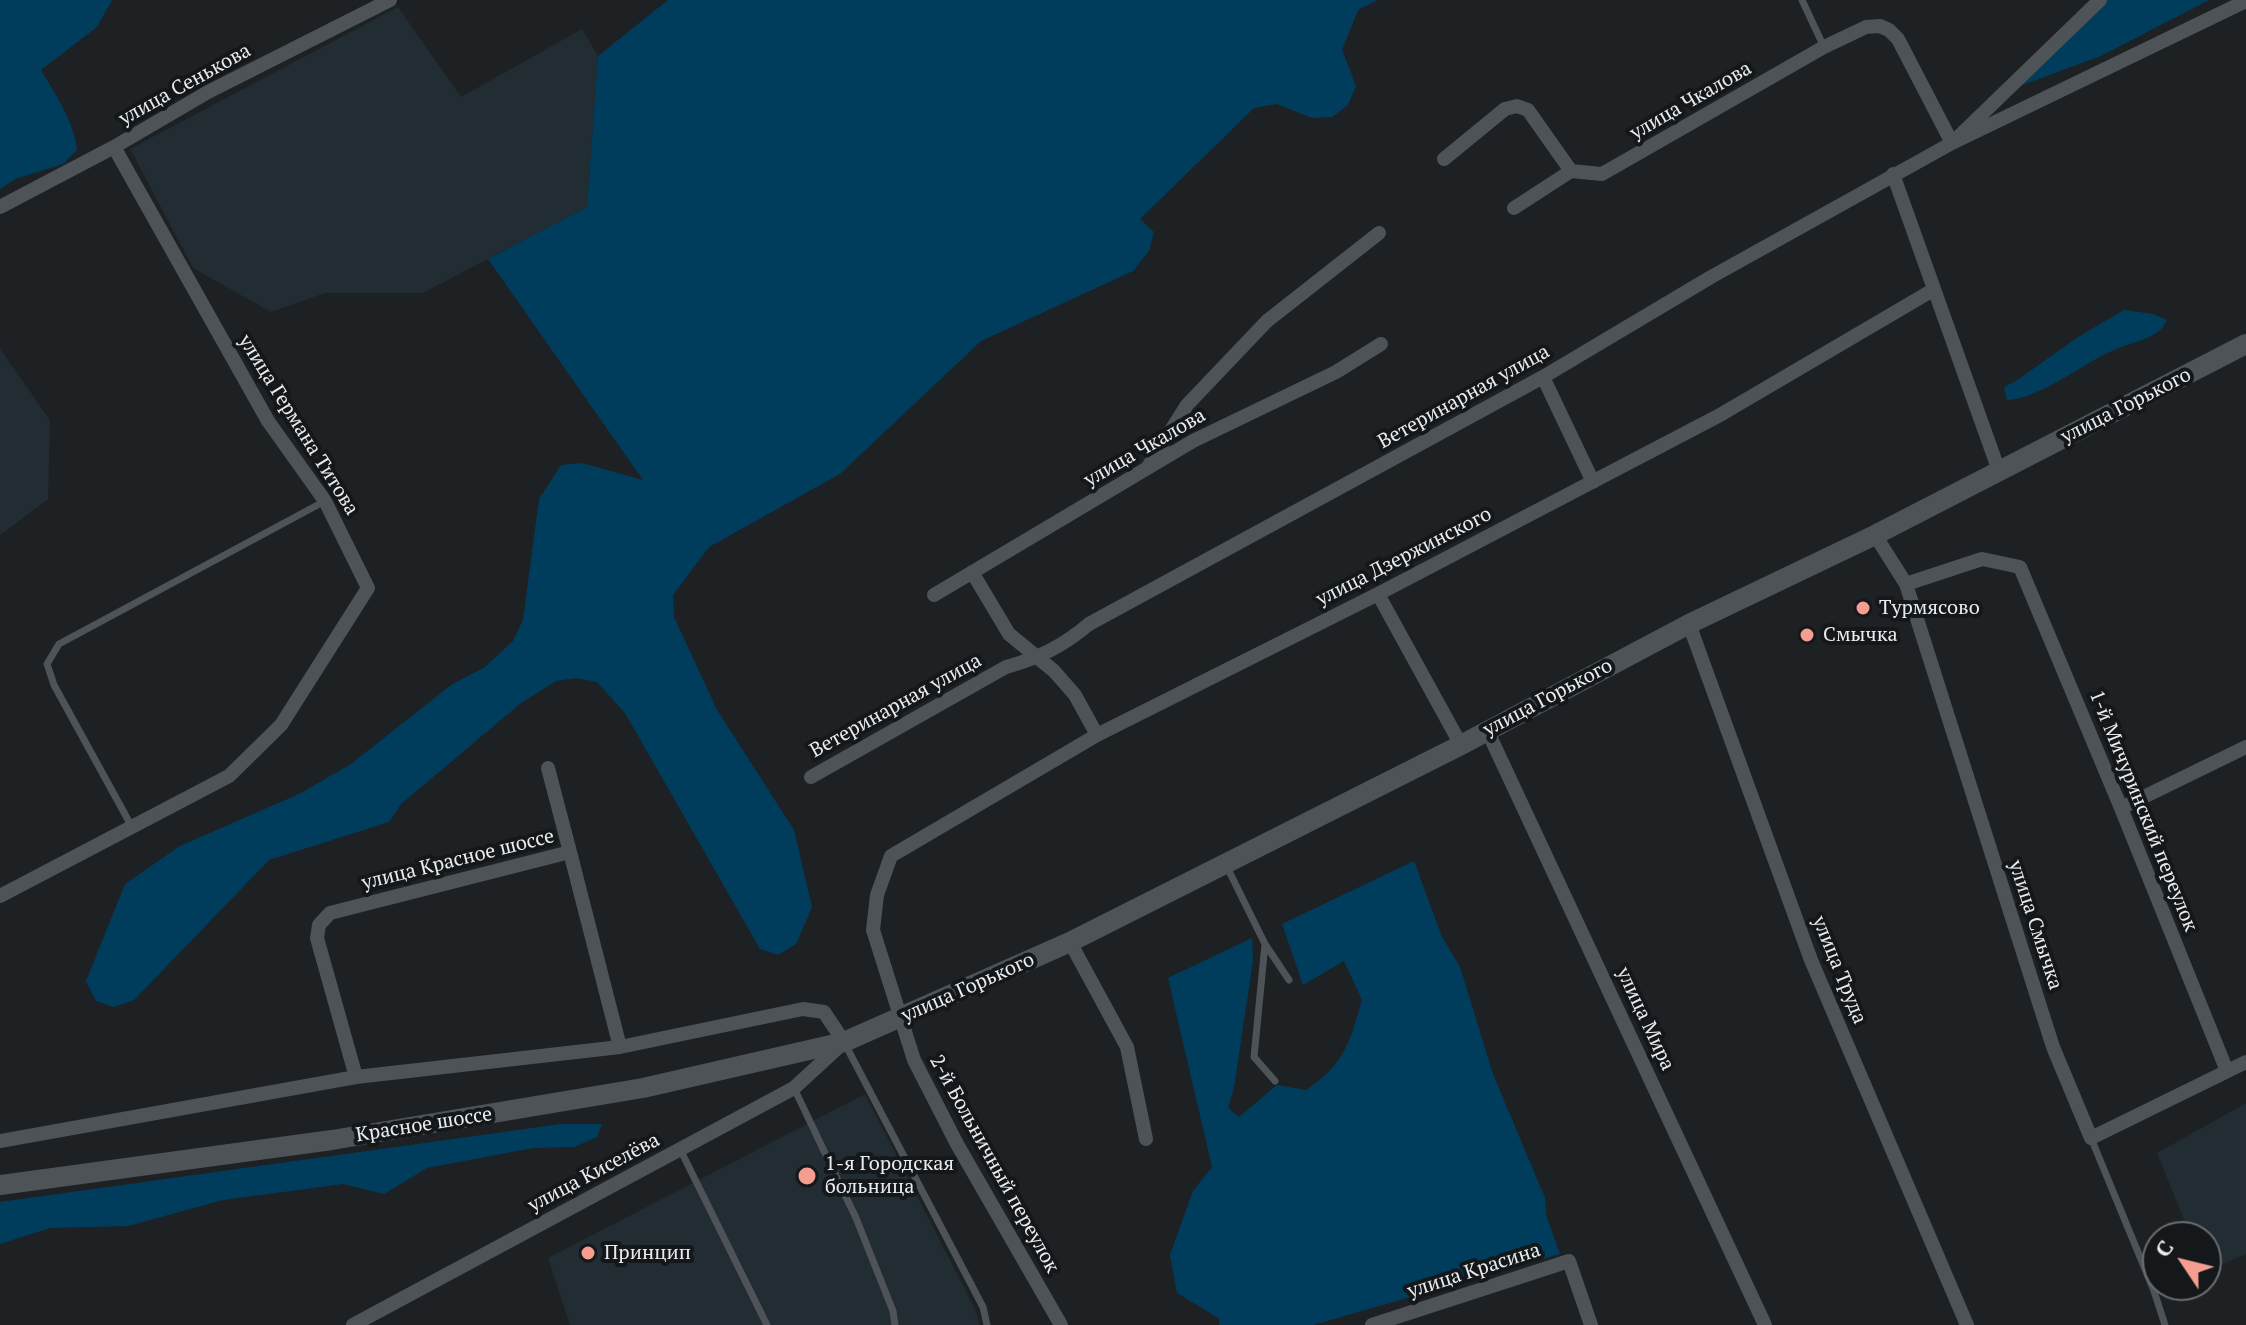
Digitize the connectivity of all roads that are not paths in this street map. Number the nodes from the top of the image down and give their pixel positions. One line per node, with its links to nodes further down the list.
1 (390, 0): 7 (street, улица Сенькова)
2 (1802, 0): 5 (lane)
3 (2100, 0): 6 (street, Ветеринарная улица)
4 (2246, 1): 6 (street)
5 (1824, 47): 6 (street, улица Чкалова); 9 (street, улица Чкалова)
6 (1952, 143): 10 (street, Ветеринарная улица)
7 (114, 147): 11 (street, улица Сенькова); 21 (street, улица Германа Титова)
8 (1444, 159): 9 (street)
9 (1571, 171): 12 (street)
10 (1893, 174): 14 (street); 17 (street, Ветеринарная улица)
11 (0, 207)
12 (1514, 208)
13 (1379, 233): 18 (street)
14 (1933, 290): 19 (street); 20 (street, улица Дзержинского)
15 (1381, 344): 18 (street, улица Чкалова)
16 (2246, 344): 19 (main road, улица Горького)
17 (1543, 377): 20 (street); 28 (street, Ветеринарная улица)
18 (1147, 469): 23 (street, улица Чкалова)
19 (1999, 471): 22 (main road, улица Горького)
20 (1593, 482): 25 (street, улица Дзержинского)
21 (325, 501): 36 (street, улица Германа Титова); 36 (lane)
22 (1875, 535): 24 (street, улица Смычка); 27 (main road, улица Горького)
23 (972, 572): 26 (street, улица Чкалова); 28 (street)
24 (1906, 584): 35 (street, 1-й Мичуринский переулок); 52 (street, улица Смычка)
25 (1378, 594): 30 (street, улица Дзержинского); 31 (street)
26 (934, 595)
27 (1689, 624): 29 (main road, улица Горького); 65 (street, улица Труда)
28 (1038, 658): 30 (street); 34 (street, Ветеринарная улица)
29 (1487, 730): 31 (main road, улица Горького); 64 (street, улица Мира)
30 (1097, 735): 38 (street, улица Дзержинского)
31 (1461, 745): 39 (main road, улица Горького)
32 (2246, 747): 35 (street)
33 (548, 768): 37 (street)
34 (811, 777)
35 (2121, 808): 48 (street, 1-й Мичуринский переулок)
36 (132, 827): 40 (street, улица Германа Титова)
37 (570, 852): 46 (street, улица Красное шоссе); 49 (street, улица Красное шоссе)
38 (891, 856): 44 (street, 2-й Больничный переулок)
39 (1225, 864): 41 (main road, улица Горького); 42 (lane)
40 (0, 896)
41 (1070, 942): 44 (main road, улица Горького); 53 (street)
42 (1265, 944): 43 (lane); 50 (lane)
43 (1289, 980)
44 (899, 1019): 45 (main road, улица Горького); 61 (street, 2-й Больничный переулок)
45 (844, 1042): 46 (street); 51 (street, улица Киселёва); 56 (main road, Красное шоссе); 60 (lane)
46 (620, 1047): 49 (street)
47 (2246, 1062): 48 (street)
48 (2227, 1071): 52 (street)
49 (356, 1077): 54 (street)
50 (1275, 1081)
51 (794, 1088): 55 (street, улица Киселёва); 59 (lane)
52 (2091, 1138): 66 (lane, улица Смычка)
53 (1146, 1139)
54 (0, 1141)
55 (680, 1149): 57 (street, улица Киселёва); 58 (lane)
56 (0, 1185)
57 (353, 1325)
58 (767, 1325)
59 (895, 1325)
60 (987, 1325)
61 (1061, 1325)
62 (1372, 1325): 63 (street, улица Красина)
63 (1591, 1325)
64 (1765, 1325)
65 (1967, 1325)
66 (2165, 1325)

